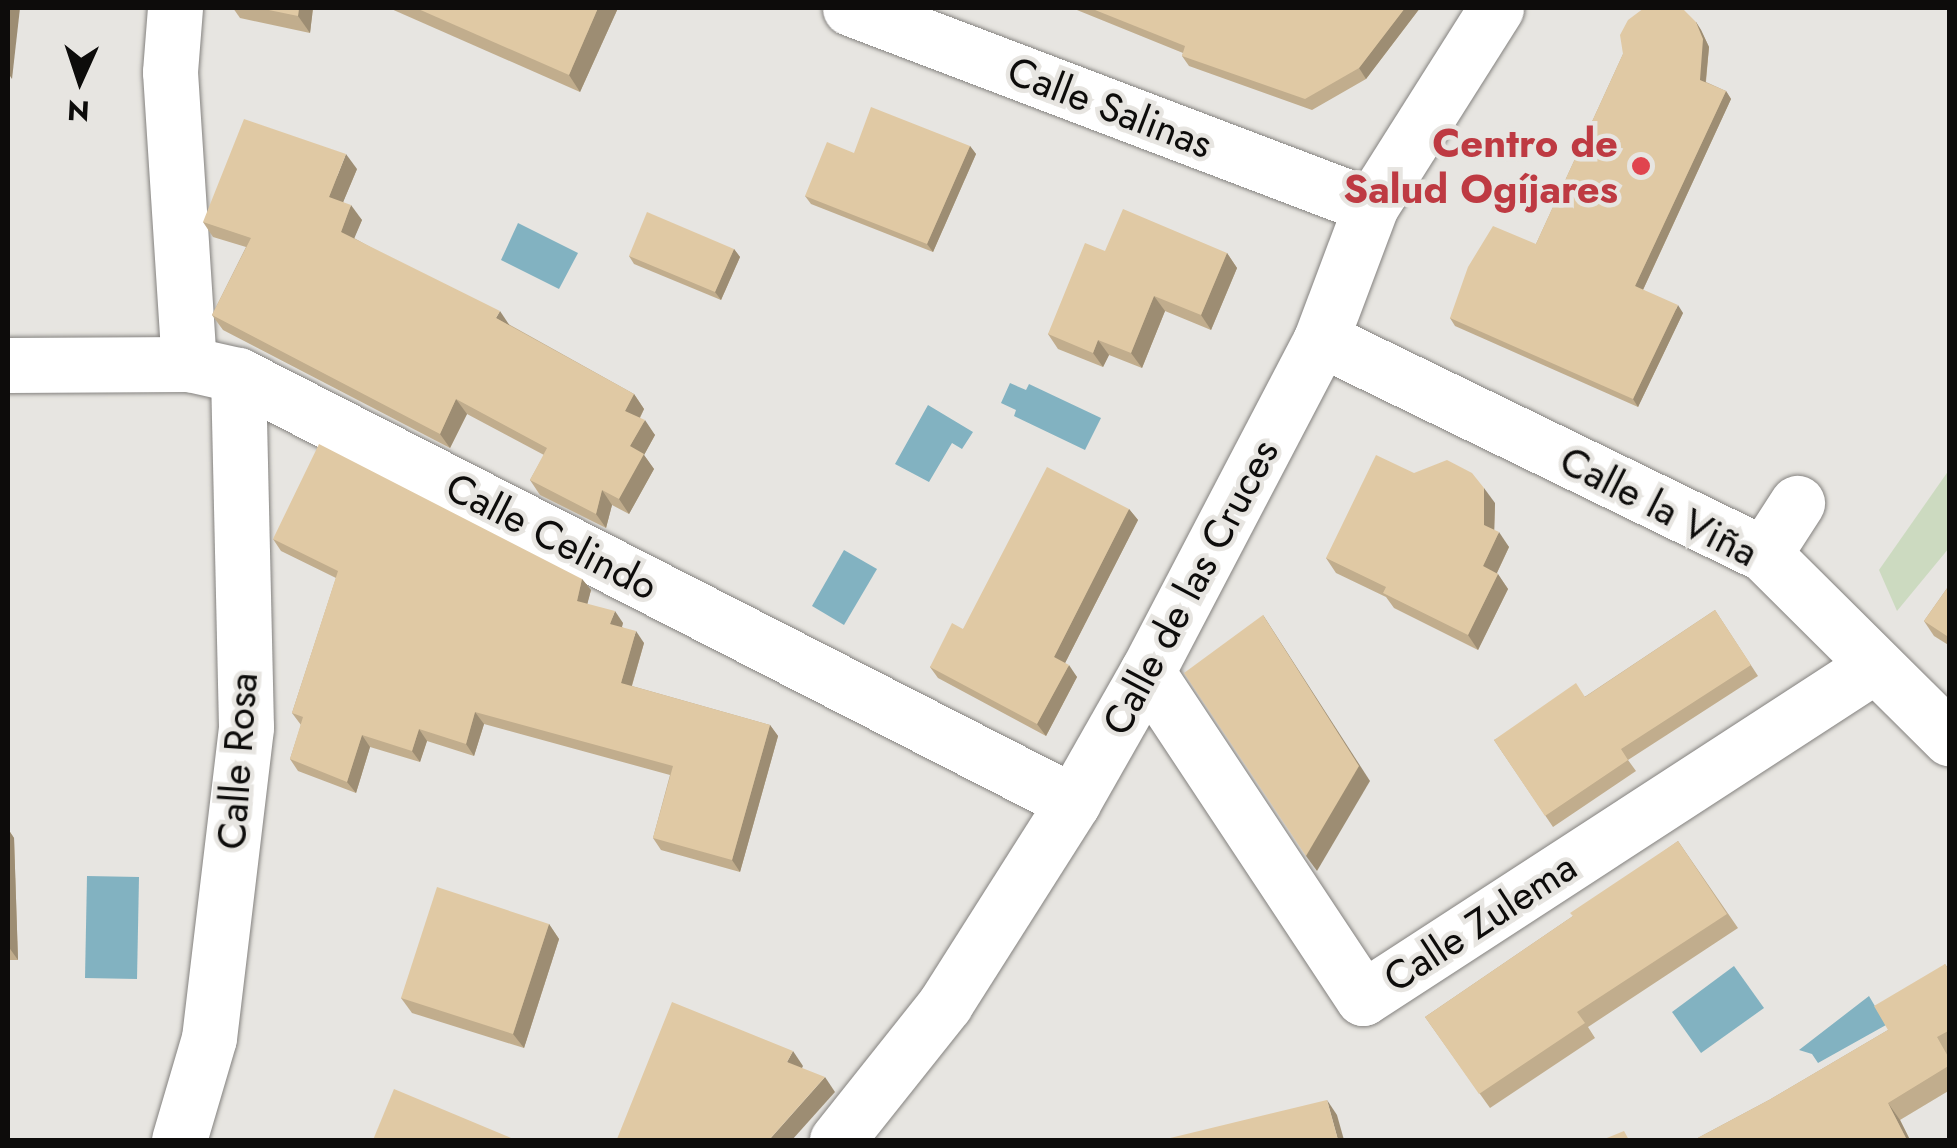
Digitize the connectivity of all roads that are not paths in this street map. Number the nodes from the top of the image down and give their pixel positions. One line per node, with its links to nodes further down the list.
1 (175, 8): 7 (street, Calle Rosa)
2 (850, 8): 4 (street, Calle Salinas)
3 (1496, 8): 4 (street, Calle de las Cruces)
4 (1370, 206): 5 (street, Calle de las Cruces)
5 (1321, 339): 9 (street, Calle la Viña); 11 (street, Calle de las Cruces)
6 (8, 365): 7 (street, Calle Celindo)
7 (213, 370): 13 (street, Calle Celindo); 14 (street, Calle Rosa)
8 (1797, 503): 9 (street)
9 (1764, 554): 10 (street, Calle la Viña)
10 (1874, 666): 11 (street, Calle Zulema); 12 (street, Calle la Viña)
11 (1147, 672): 13 (street, Calle de las Cruces)
12 (1950, 739)
13 (1073, 802): 15 (street, Calle de las Cruces)
14 (179, 1140)
15 (837, 1140)

